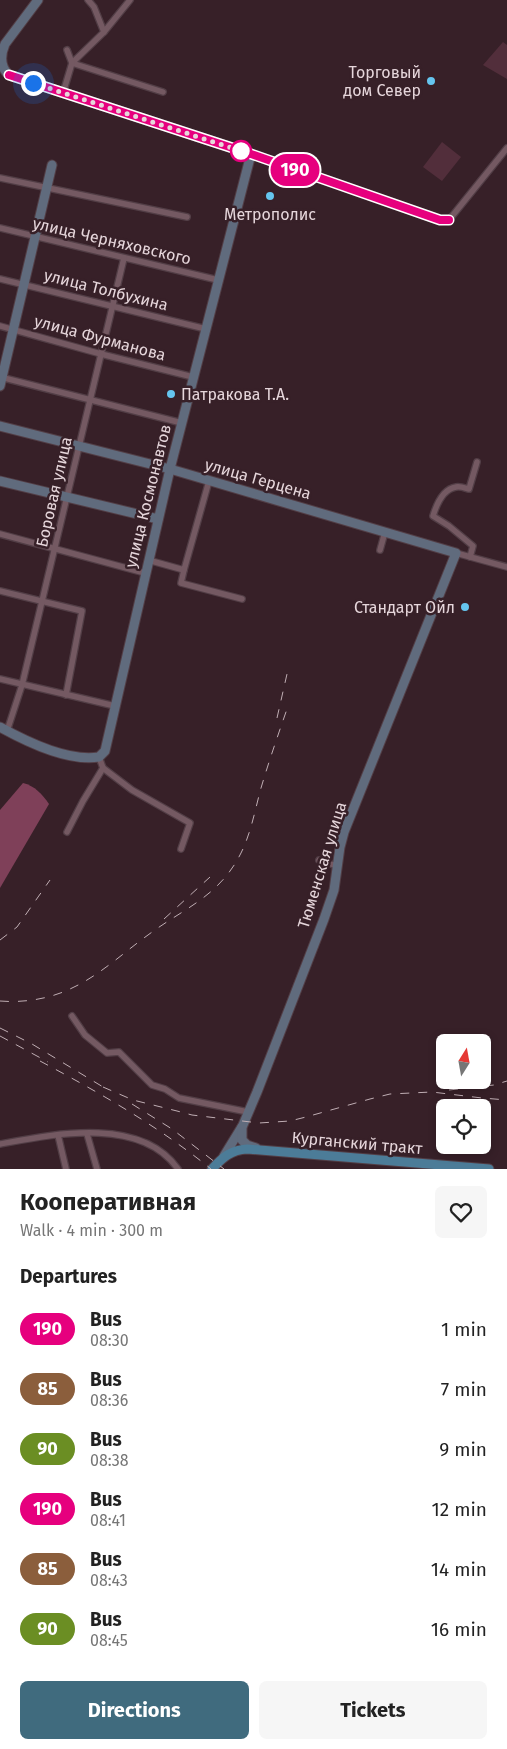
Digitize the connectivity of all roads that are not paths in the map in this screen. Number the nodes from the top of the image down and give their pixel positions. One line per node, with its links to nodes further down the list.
1 (38, 0): 7 (street)
2 (88, 0): 4 (street)
3 (130, 0): 4 (street)
4 (104, 32): 6 (street)
5 (67, 50): 6 (street)
6 (72, 63): 8 (street); 9 (street)
7 (5, 72): 9 (street)
8 (163, 92)
9 (63, 93): 11 (street)
10 (507, 148): 11 (street)
11 (251, 154): 20 (street, улица Космонавтов)
12 (52, 165): 14 (street)
13 (0, 178): 14 (street)
14 (47, 188): 15 (street); 17 (street)
15 (187, 217)
16 (0, 228): 17 (street, улица Черняховского)
17 (35, 236): 18 (street, улица Черняховского); 21 (street)
18 (124, 258): 20 (street, улица Черняховского); 22 (street, Боровая улица)
19 (0, 279): 21 (street, улица Толбухина)
20 (218, 280): 25 (street, улица Космонавтов)
21 (24, 284): 22 (street, улица Толбухина); 24 (street)
22 (113, 306): 25 (street, улица Толбухина); 26 (street, Боровая улица)
23 (0, 326): 24 (street, улица Фурманова)
24 (13, 329): 26 (street, улица Фурманова); 28 (street)
25 (206, 329): 27 (street, улица Космонавтов)
26 (101, 354): 27 (street, улица Фурманова); 29 (street, Боровая улица)
27 (193, 377): 30 (street, улица Космонавтов)
28 (1, 380): 29 (street)
29 (89, 400): 30 (street); 32 (street, Боровая улица)
30 (182, 422): 34 (street, улица Космонавтов)
31 (0, 426): 32 (street, улица Герцена)
32 (78, 445): 34 (street, улица Герцена); 37 (street, Боровая улица)
33 (477, 462): 44 (street)
34 (170, 469): 35 (street, улица Герцена); 38 (street, улица Космонавтов)
35 (209, 480): 39 (street, улица Герцена); 47 (street)
36 (0, 481): 37 (street)
37 (68, 498): 38 (street); 41 (street, Боровая улица)
38 (158, 519): 45 (street, улица Космонавтов)
39 (385, 532): 42 (street); 43 (street, улица Герцена)
40 (0, 534): 41 (street)
41 (55, 549): 48 (street); 51 (street, Боровая улица)
42 (380, 550)
43 (456, 553): 44 (street, улица Герцена); 62 (street, Тюменская улица)
44 (470, 557): 46 (street, улица Герцена)
45 (148, 560): 47 (street); 48 (street, улица Космонавтов)
46 (507, 567)
47 (184, 570): 50 (street)
48 (145, 572): 55 (street, улица Космонавтов)
49 (0, 591): 51 (street)
50 (242, 599)
51 (42, 601): 53 (street, Боровая улица); 54 (street)
52 (0, 679): 53 (street)
53 (22, 685): 54 (street); 56 (street, Боровая улица)
54 (66, 695): 55 (street)
55 (115, 706): 57 (street, улица Космонавтов)
56 (4, 729): 57 (street)
57 (99, 757): 58 (street)
58 (103, 768): 59 (street); 60 (street)
59 (67, 832)
60 (181, 849)
61 (319, 860): 62 (street)
62 (337, 866): 64 (street, Тюменская улица)
63 (72, 1016): 64 (street)
64 (248, 1112): 65 (street, Тюменская улица)
65 (243, 1124): 69 (street); 70 (street, Тюменская улица)
66 (87, 1134): 67 (street); 72 (street); 73 (street)
67 (58, 1135): 68 (street); 71 (street)
68 (0, 1144)
69 (261, 1150): 70 (main road, Курганский тракт); 75 (main road, Курганский тракт)
70 (224, 1156): 74 (main road)
71 (66, 1169)
72 (97, 1169)
73 (178, 1169)
74 (212, 1169)
75 (489, 1169)

